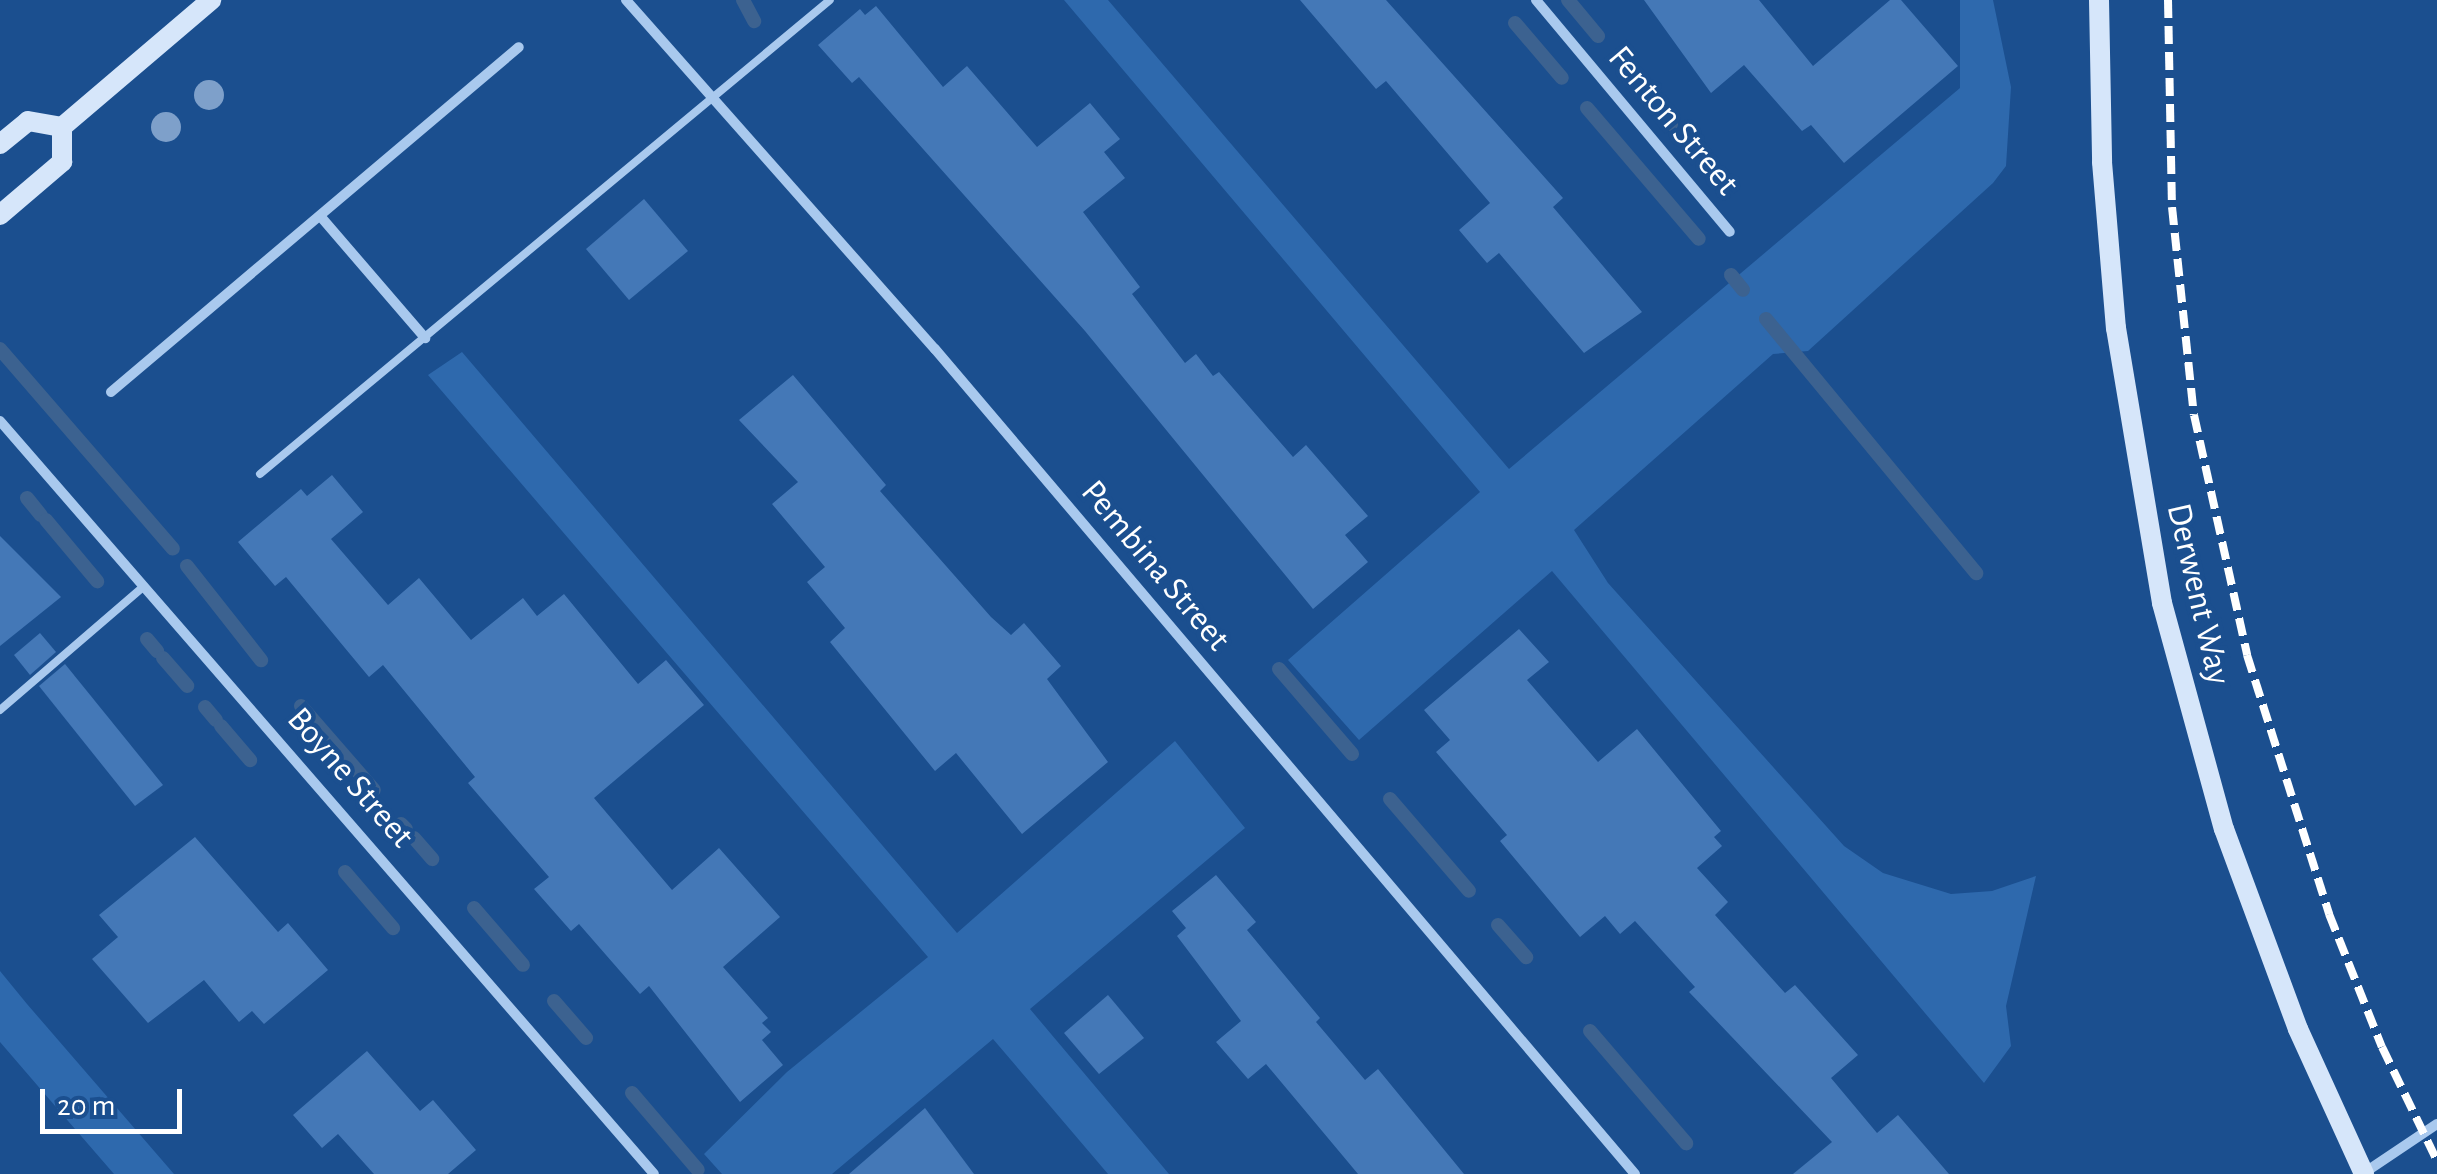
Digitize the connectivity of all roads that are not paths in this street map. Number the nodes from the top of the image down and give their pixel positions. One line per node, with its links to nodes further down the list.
1 (211, 0): 8 (main road)
2 (626, 0): 7 (street, Pembina Street)
3 (830, 0): 7 (lane)
4 (1536, 0): 12 (street, Fenton Street)
5 (2099, 0): 22 (main road, Derwent Way)
6 (520, 47): 11 (street)
7 (712, 100): 13 (lane); 21 (street, Pembina Street)
8 (62, 127): 9 (main road); 10 (main road)
9 (0, 144)
10 (0, 215)
11 (321, 218): 13 (street); 14 (street)
12 (1730, 232)
13 (425, 338): 16 (lane)
14 (111, 392)
15 (0, 421): 17 (street, Boyne Street)
16 (260, 474)
17 (147, 584): 18 (lane); 20 (street, Boyne Street)
18 (0, 710)
19 (2437, 1124): 22 (street)
20 (654, 1174)
21 (1635, 1174)
22 (2363, 1174)

